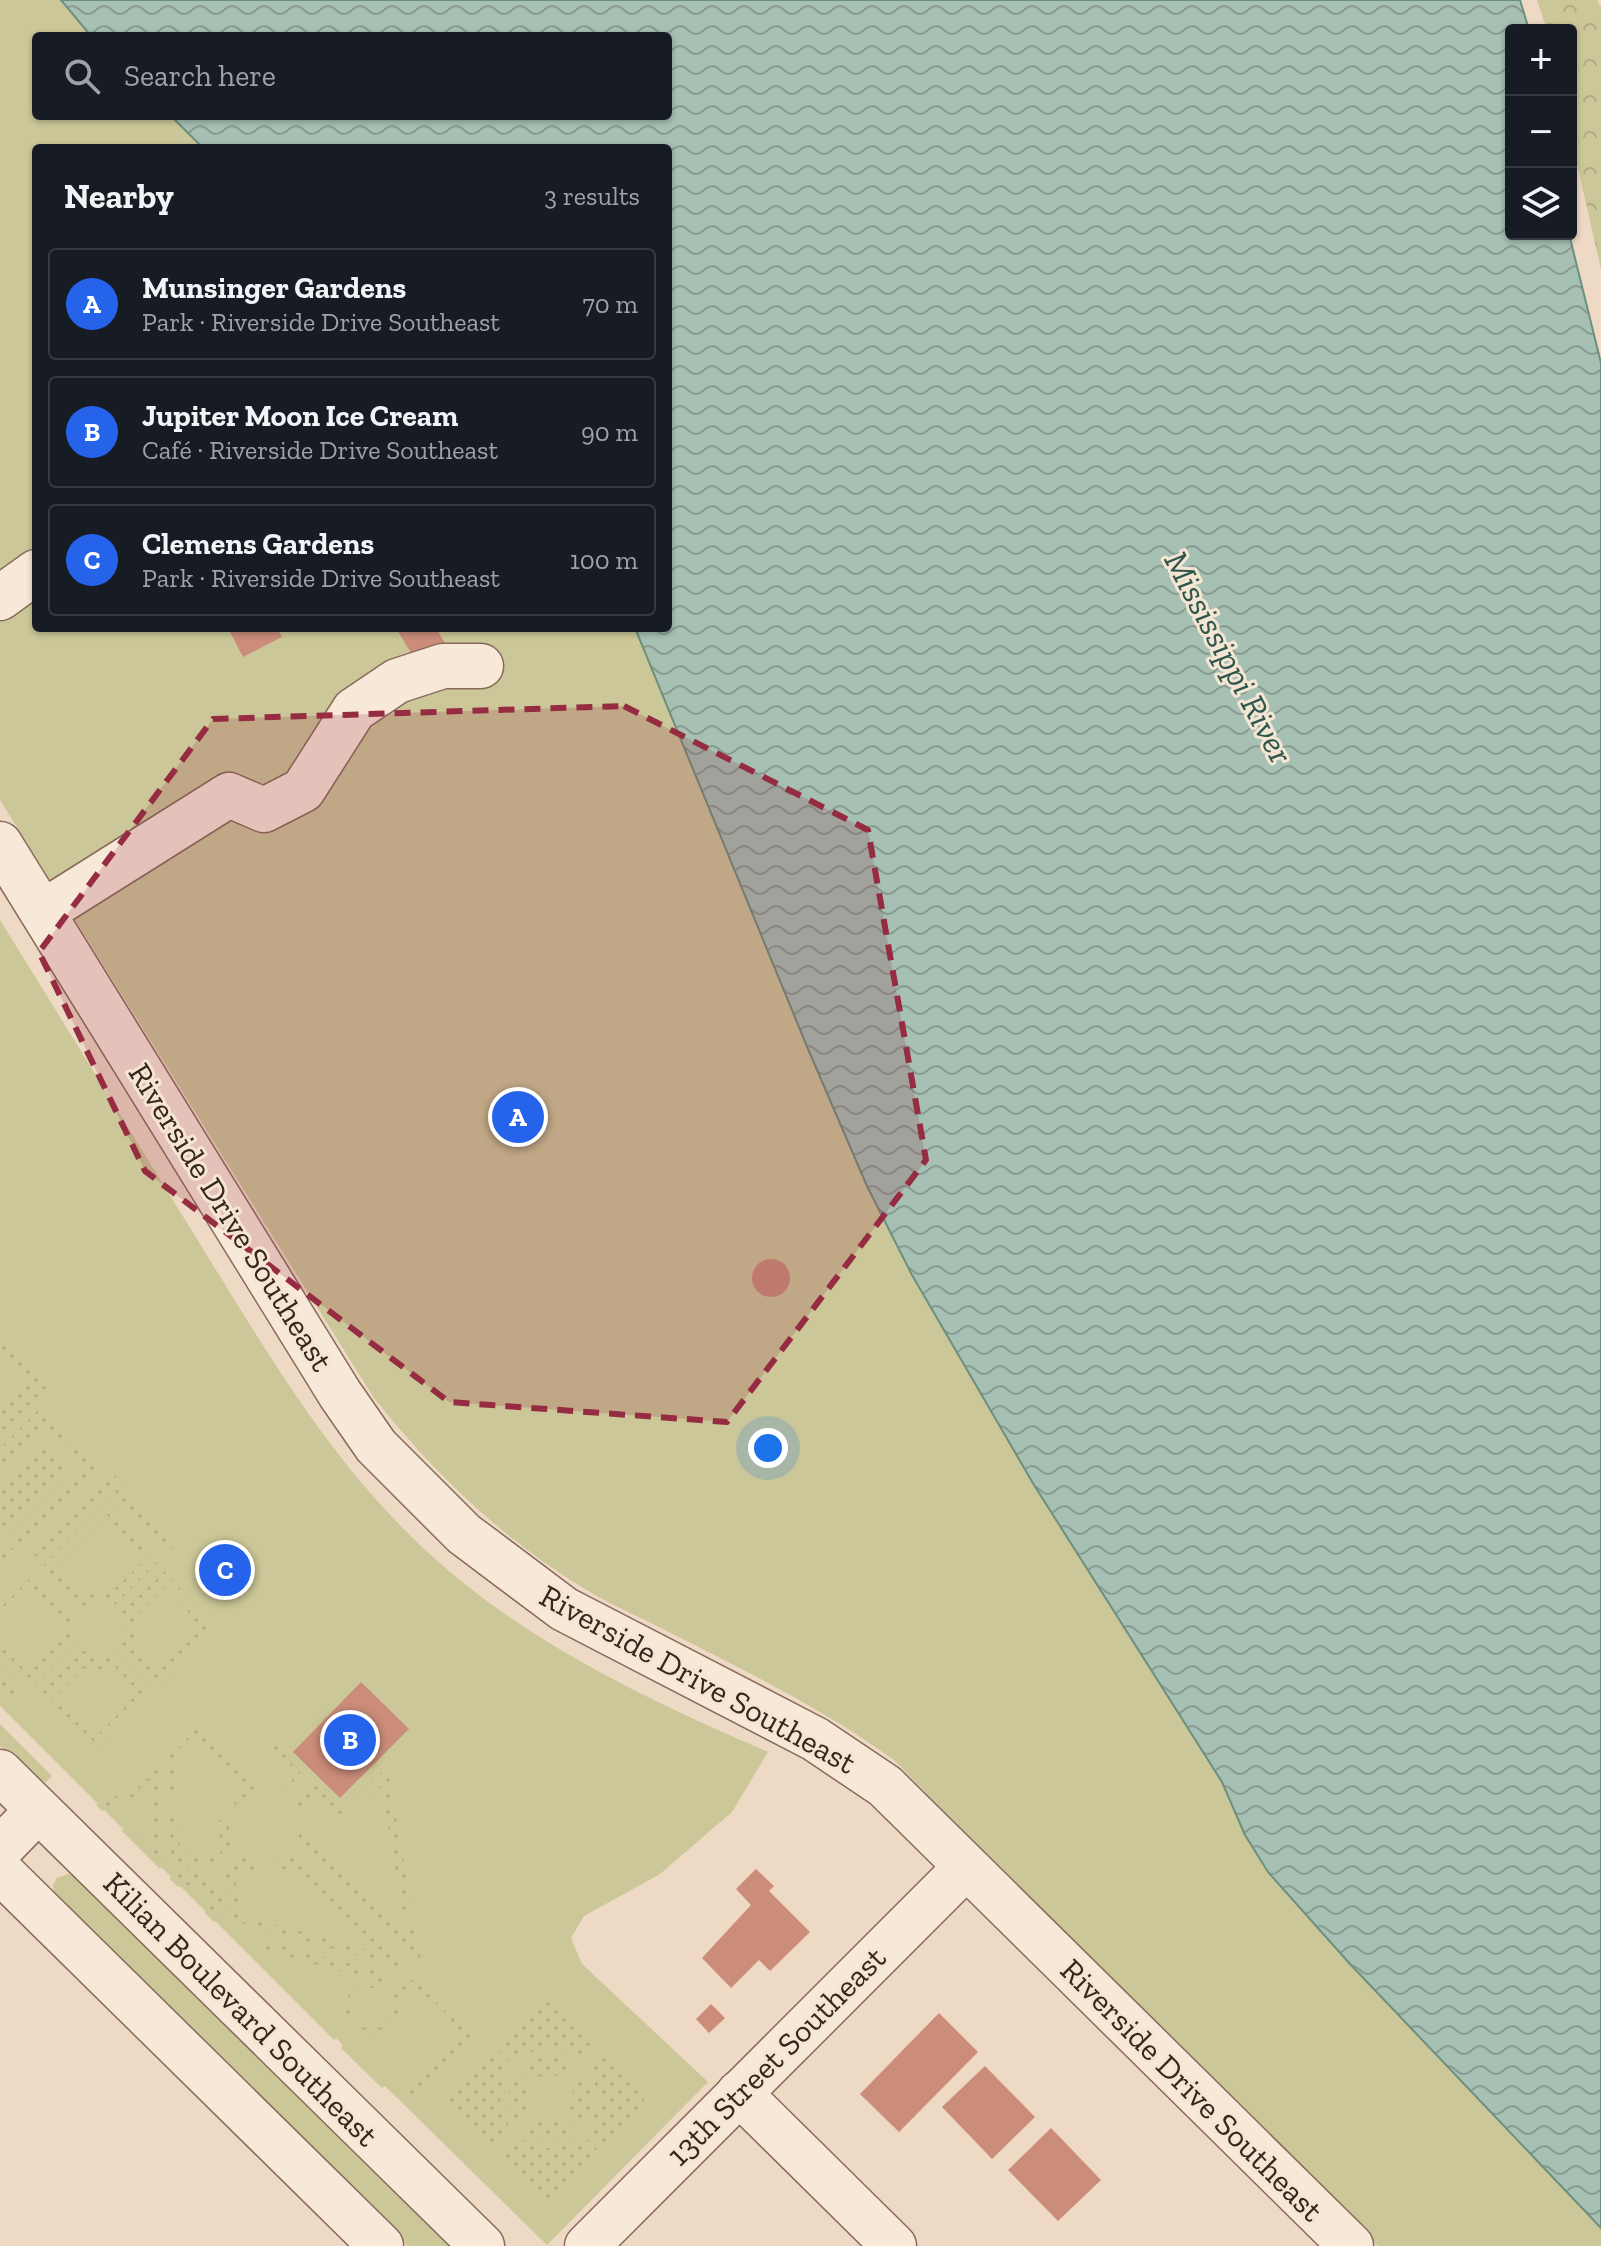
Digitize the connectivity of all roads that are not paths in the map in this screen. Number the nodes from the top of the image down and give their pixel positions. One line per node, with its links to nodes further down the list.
1 (32, 575): 2 (street)
2 (0, 598)
3 (481, 666): 5 (street)
4 (0, 844): 9 (street, Riverside Drive Southeast)
5 (62, 900)
6 (0, 1772): 7 (street, Kilian Boulevard Southeast)
7 (38, 1810): 8 (street); 13 (street, Kilian Boulevard Southeast)
8 (0, 1849)
9 (966, 1867): 11 (street, 13th Street Southeast); 16 (street, Riverside Drive Southeast)
10 (0, 1871): 12 (street)
11 (739, 2093): 14 (street, 13th Street Southeast); 15 (street)
12 (381, 2246)
13 (482, 2246)
14 (587, 2246)
15 (894, 2246)
16 (1351, 2246)

